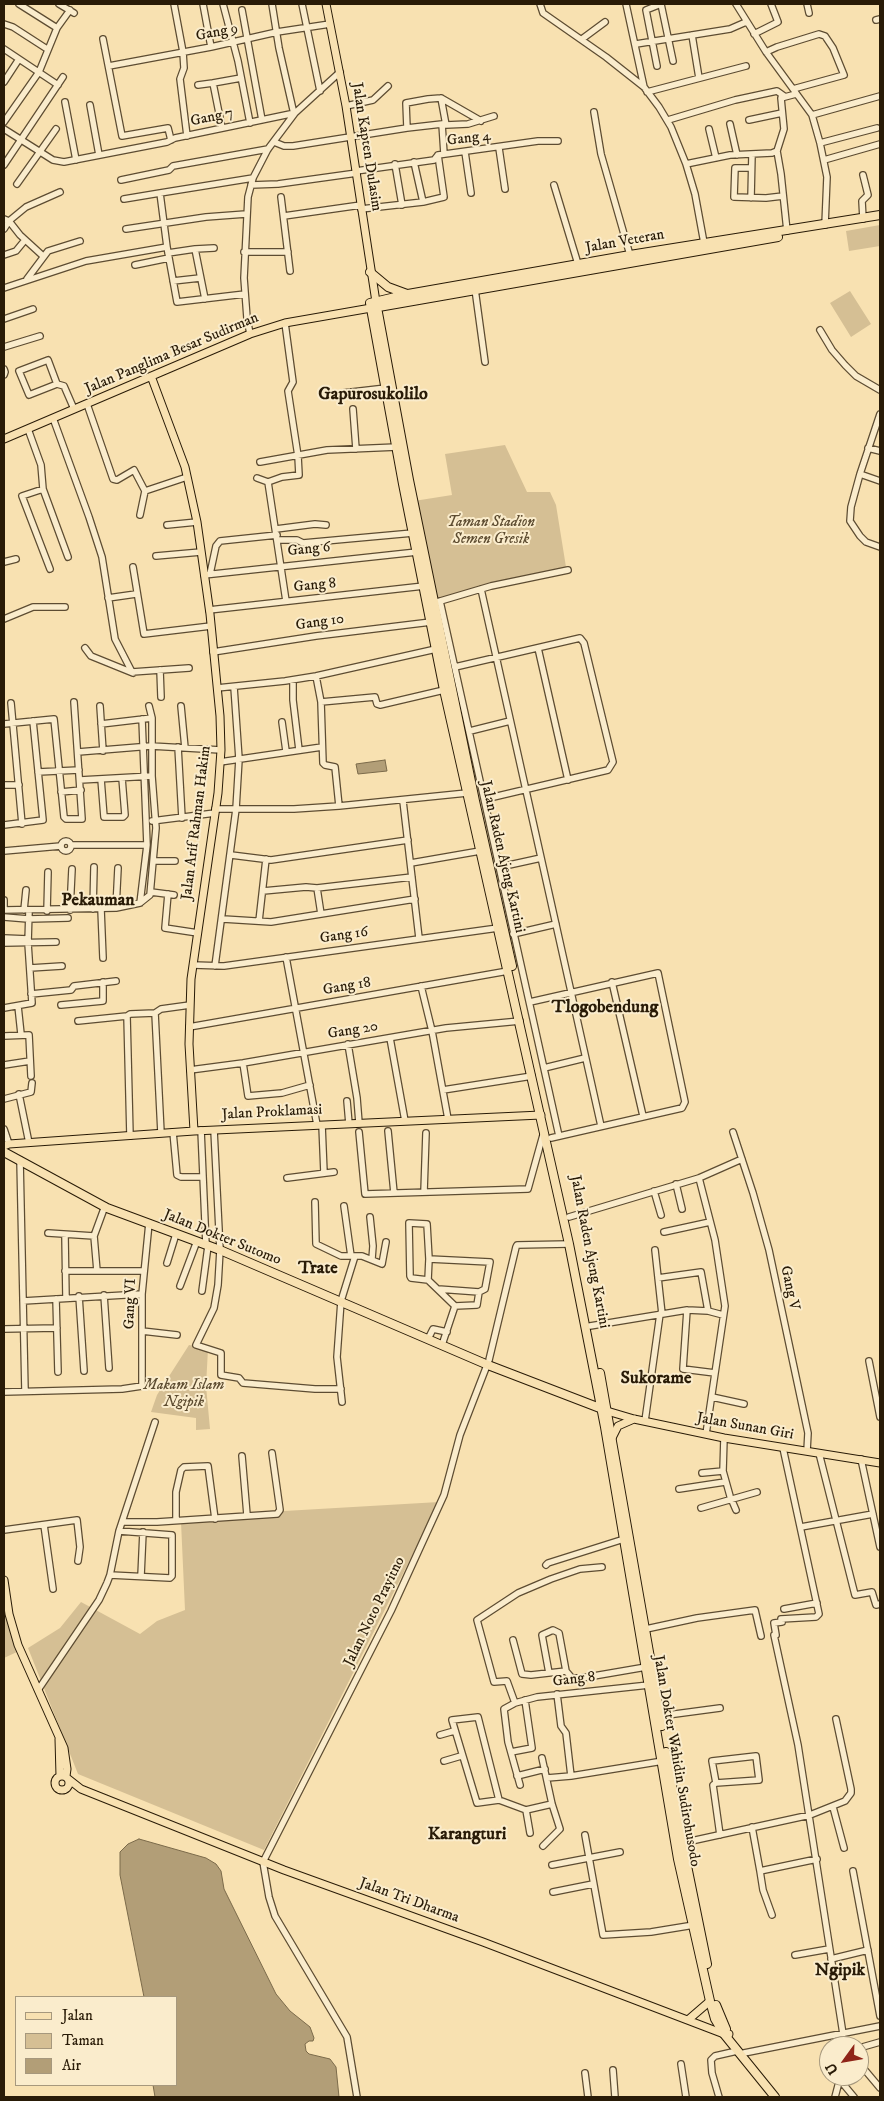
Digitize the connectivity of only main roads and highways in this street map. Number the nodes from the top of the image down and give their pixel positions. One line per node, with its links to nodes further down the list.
1 (326, 4): 6 (main road, Jalan Kapten Dulasim)
2 (880, 215): 4 (highway, Jalan Veteran)
3 (880, 220): 4 (highway, Jalan Veteran)
4 (692, 249): 5 (highway, Jalan Veteran)
5 (668, 252): 7 (highway, Jalan Veteran); 8 (highway, Jalan Veteran)
6 (370, 272): 7 (highway); 8 (main road, Jalan Kapten Dulasim)
7 (408, 294): 8 (highway, Jalan Veteran)
8 (374, 303): 9 (main road, Jalan Panglima Besar Sudirman); 11 (highway, Jalan Raden Ajeng Kartini); 11 (highway, Jalan Raden Ajeng Kartini)
9 (151, 376): 10 (main road, Jalan Panglima Besar Sudirman); 14 (main road, Jalan Arif Rahman Hakim)
10 (4, 439)
11 (475, 814): 12 (highway, Jalan Raden Ajeng Kartini)
12 (477, 825): 13 (highway, Jalan Raden Ajeng Kartini); 17 (highway, Jalan Raden Ajeng Kartini)
13 (541, 1115): 14 (main road, Jalan Proklamasi); 17 (highway, Jalan Raden Ajeng Kartini)
14 (197, 1131): 15 (main road, Jalan Proklamasi)
15 (6, 1145)
16 (4, 1152): 18 (highway, Jalan Dokter Sutomo)
17 (576, 1267): 18 (highway, Jalan Raden Ajeng Kartini); 18 (highway, Jalan Raden Ajeng Kartini)
18 (604, 1410): 19 (main road, Jalan Sunan Giri); 20 (highway, Jalan Dokter Wahidin Sudirohusodo); 23 (highway, Jalan Dokter Wahidin Sudirohusodo)
19 (634, 1419): 20 (main road); 21 (main road, Jalan Sunan Giri)
20 (612, 1438): 23 (highway, Jalan Dokter Wahidin Sudirohusodo)
21 (880, 1463)
22 (4, 1580): 24 (main road)
23 (649, 1667): 27 (highway, Jalan Dokter Wahidin Sudirohusodo); 27 (highway, Jalan Dokter Wahidin Sudirohusodo)
24 (65, 1777): 25 (main road); 25 (main road); 26 (main road, Jalan Tri Dharma)
25 (66, 1789): 26 (main road, Jalan Tri Dharma)
26 (81, 1789): 28 (main road, Jalan Tri Dharma)
27 (712, 1999): 28 (main road); 29 (highway, Jalan Dokter Wahidin Sudirohusodo)
28 (688, 2020): 29 (main road, Jalan Tri Dharma)
29 (726, 2034): 30 (highway, Jalan Dokter Wahidin Sudirohusodo)
30 (741, 2052): 31 (highway, Jalan Dokter Wahidin Sudirohusodo); 32 (highway, Jalan Dokter Wahidin Sudirohusodo)
31 (775, 2097)
32 (780, 2097)

